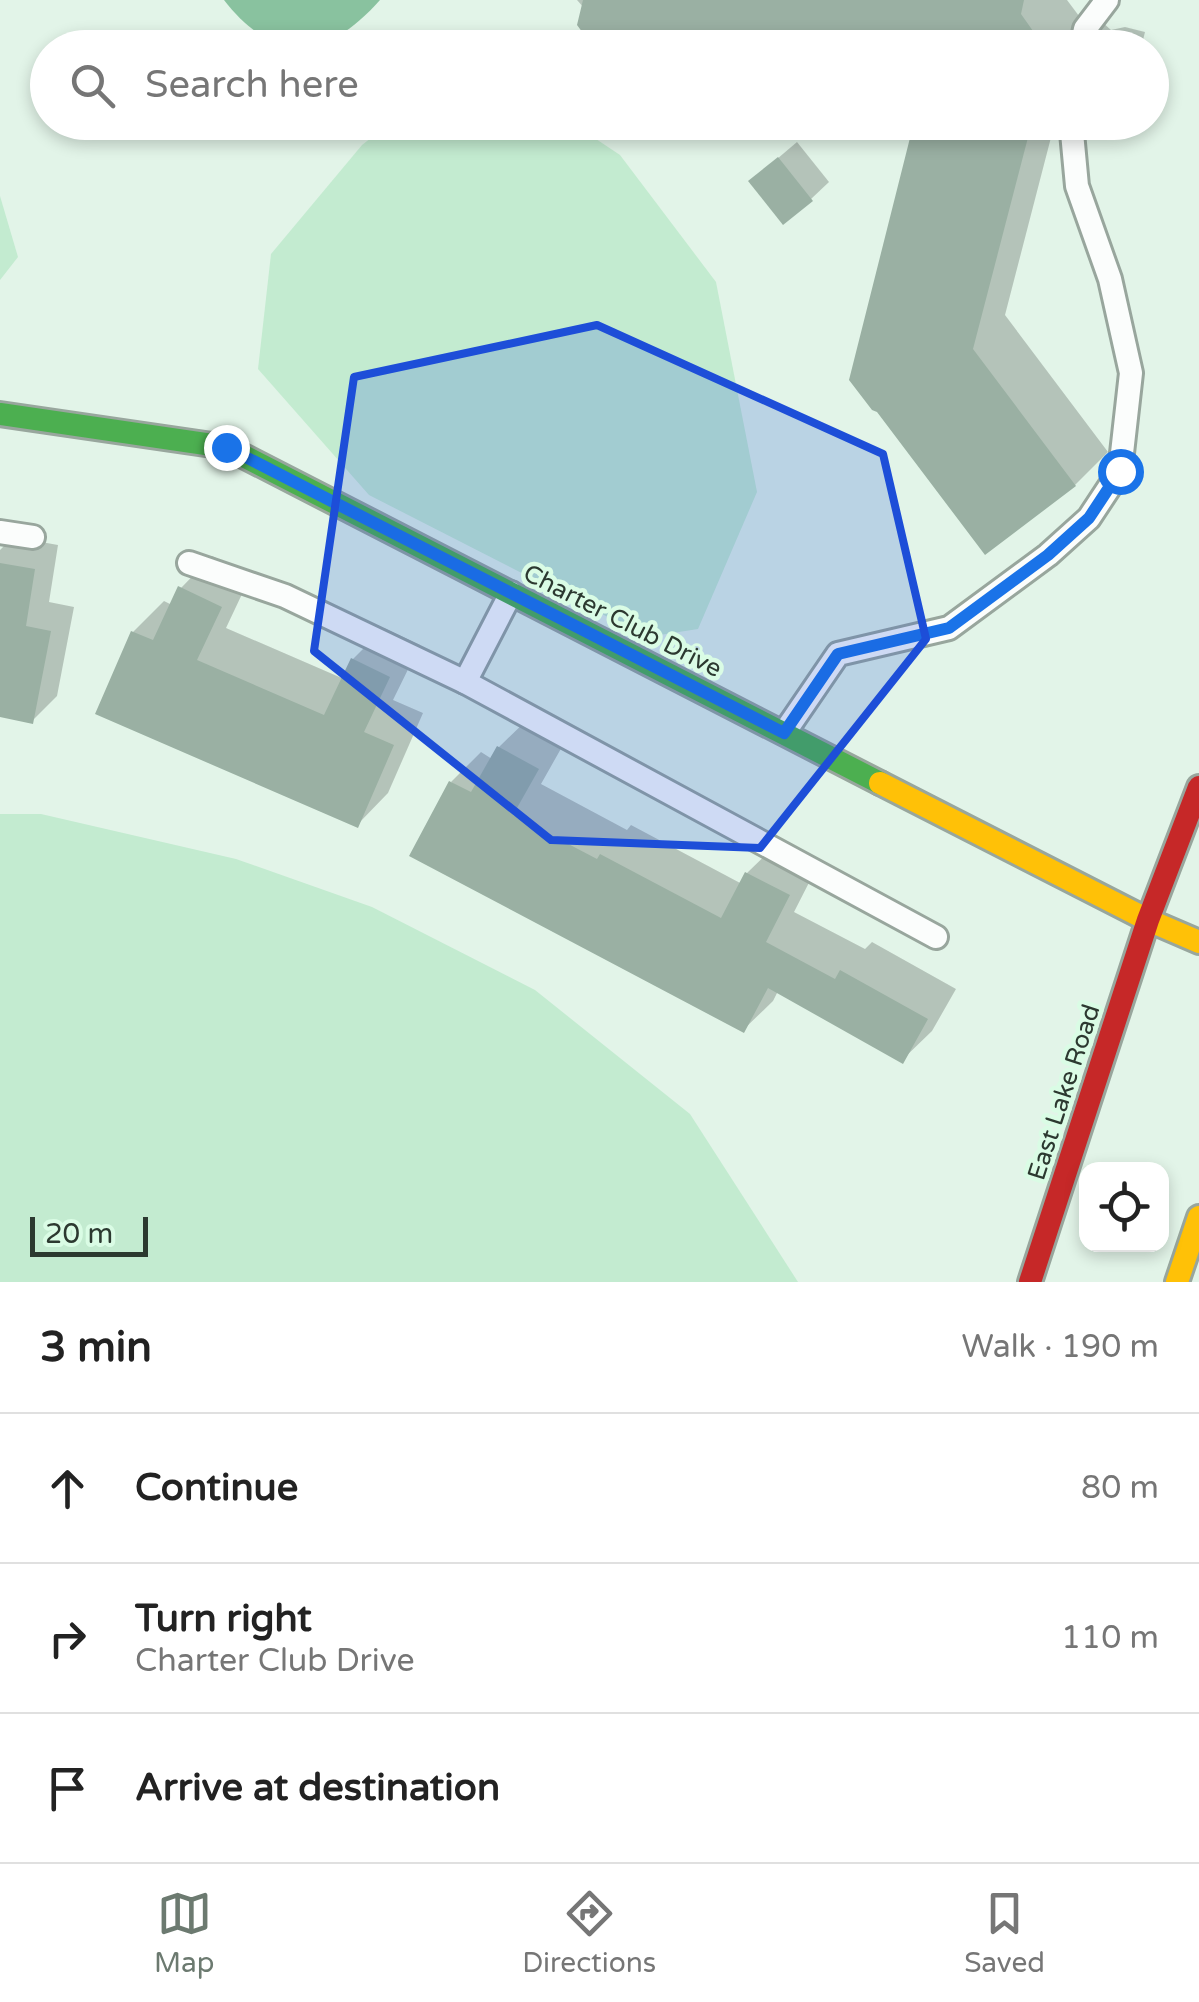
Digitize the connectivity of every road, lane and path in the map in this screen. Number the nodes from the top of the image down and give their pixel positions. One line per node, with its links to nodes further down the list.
1 (1107, 0): 2 (lane)
2 (1086, 30)
3 (1073, 140): 10 (lane)
4 (0, 414): 8 (street, Charter Club Drive)
5 (0, 532): 6 (lane)
6 (33, 537)
7 (190, 563): 9 (lane)
8 (510, 593): 9 (lane); 10 (street, Charter Club Drive)
9 (465, 682): 13 (lane)
10 (784, 733): 12 (street, Charter Club Drive)
11 (1199, 787): 12 (street, East Lake Road)
12 (1148, 920): 14 (street, Charter Club Drive); 16 (street, East Lake Road)
13 (936, 937)
14 (1199, 942)
15 (1199, 1217): 17 (street)
16 (1030, 1282)
17 (1177, 1282)

